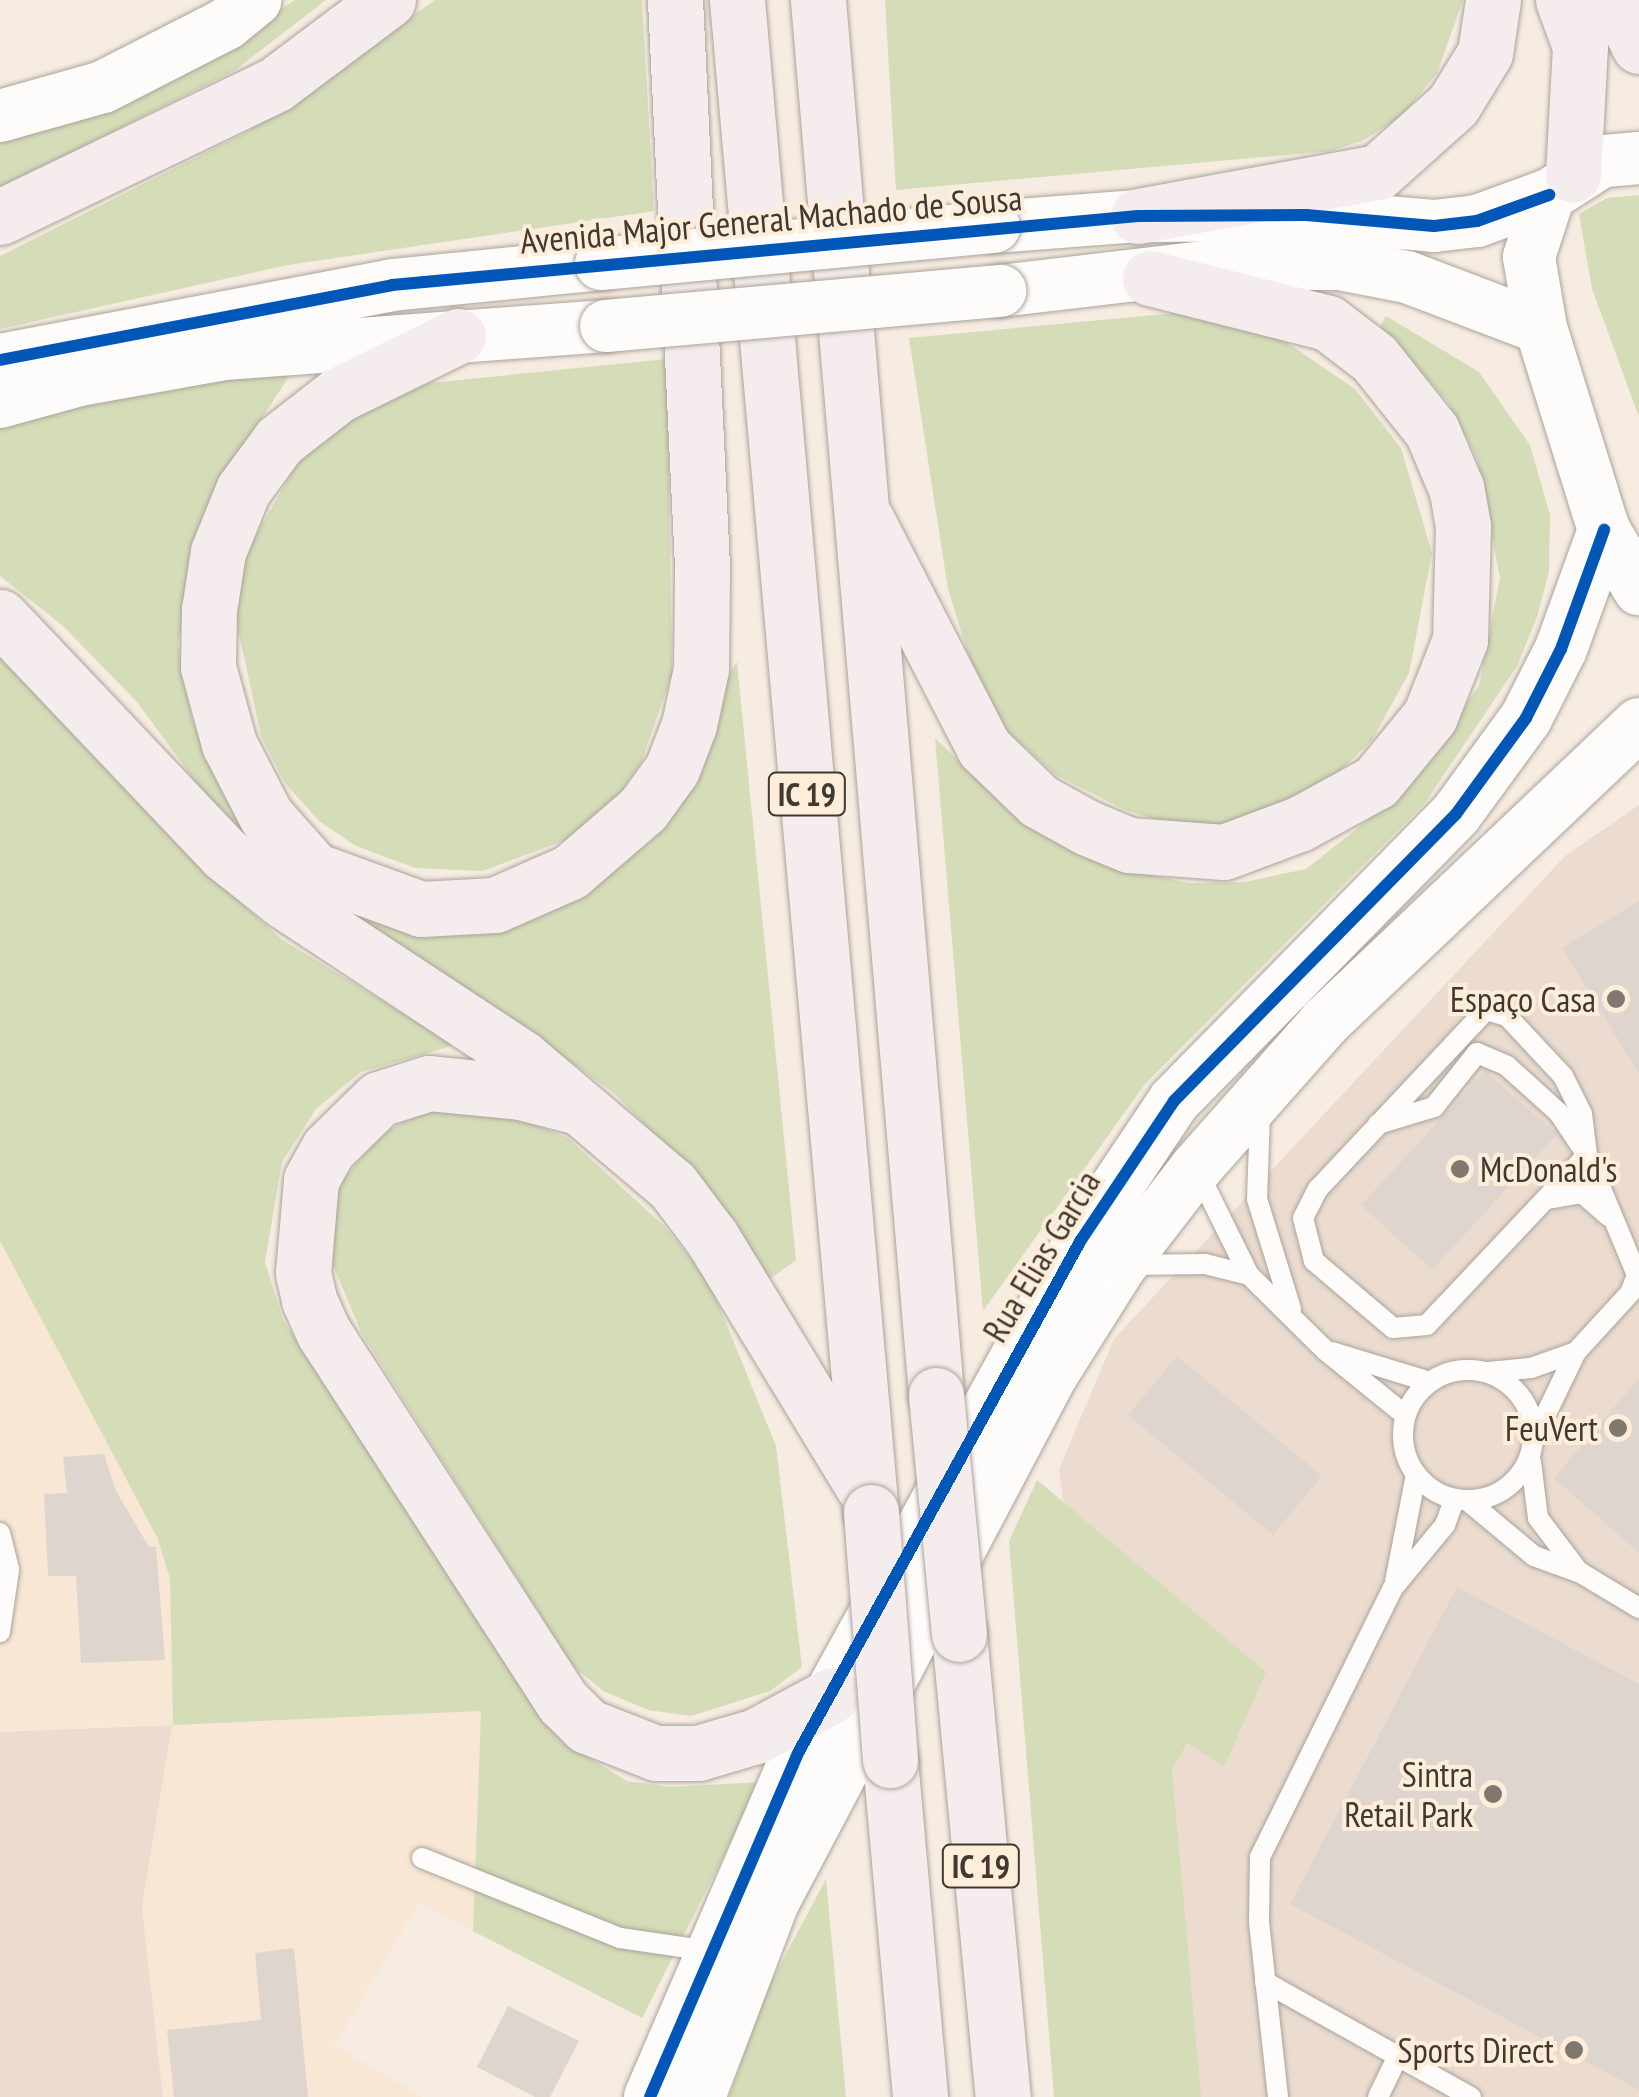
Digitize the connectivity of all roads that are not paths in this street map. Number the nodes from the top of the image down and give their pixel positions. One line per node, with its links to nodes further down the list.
1 (256, 0): 10 (street)
2 (388, 0): 14 (highway)
3 (676, 0): 17 (highway)
4 (737, 0): 44 (highway, IC 19)
5 (1492, 0): 13 (highway)
6 (1563, 0): 12 (highway)
7 (1618, 0): 9 (highway)
8 (822, 11): 20 (highway, IC 19)
9 (1639, 46)
10 (0, 116)
11 (1639, 158): 12 (street, Avenida Major General Machado de Sousa)
12 (1561, 185): 13 (street, Avenida Major General Machado de Sousa); 16 (street)
13 (1138, 216): 18 (street, Avenida Major General Machado de Sousa, bridge)
14 (0, 217)
15 (1150, 278): 16 (street); 17 (street, bridge); 20 (highway)
16 (1540, 328): 21 (street)
17 (458, 336): 19 (street)
18 (0, 360)
19 (0, 402)
20 (866, 521): 58 (highway, IC 19, bridge)
21 (1604, 530): 22 (street); 26 (street, Rua Elias Garcia)
22 (1639, 588)
23 (0, 616): 27 (highway)
24 (1639, 724): 25 (street, Rua Elias Garcia)
25 (1264, 1089): 30 (street, Rua Elias Garcia); 35 (lane)
26 (1174, 1101): 30 (street); 50 (street, Rua Elias Garcia)
27 (590, 1110): 44 (highway); 50 (highway)
28 (1376, 1124): 29 (lane); 29 (lane); 31 (lane)
29 (1587, 1155): 31 (lane); 32 (lane)
30 (1196, 1168): 33 (street, Rua Elias Garcia); 34 (lane)
31 (1530, 1209): 32 (lane)
32 (1616, 1224): 37 (lane)
33 (1121, 1266): 34 (lane); 56 (street, Rua Elias Garcia)
34 (1249, 1275): 35 (lane)
35 (1292, 1310): 36 (lane)
36 (1326, 1350): 39 (lane); 40 (lane)
37 (1576, 1352): 38 (lane); 41 (lane)
38 (1488, 1372): 39 (lane); 41 (lane)
39 (1430, 1382): 40 (lane)
40 (1405, 1414): 42 (lane)
41 (1532, 1447): 43 (lane); 46 (lane)
42 (1416, 1475): 43 (lane); 47 (lane)
43 (1461, 1501): 46 (lane); 47 (lane)
44 (870, 1505): 57 (highway, IC 19, bridge)
45 (0, 1533): 49 (lane)
46 (1581, 1573): 48 (lane)
47 (1393, 1588): 53 (lane)
48 (1639, 1608)
49 (0, 1632)
50 (832, 1696): 52 (street, Rua Elias Garcia)
51 (422, 1858): 52 (lane)
52 (710, 1951): 55 (street, Rua Elias Garcia)
53 (1264, 1982): 54 (lane); 59 (lane)
54 (1398, 2056): 60 (lane); 61 (lane)
55 (650, 2097)
56 (699, 2097)
57 (920, 2097)
58 (1003, 2097)
59 (1278, 2097)
60 (1378, 2097)
61 (1471, 2097)

